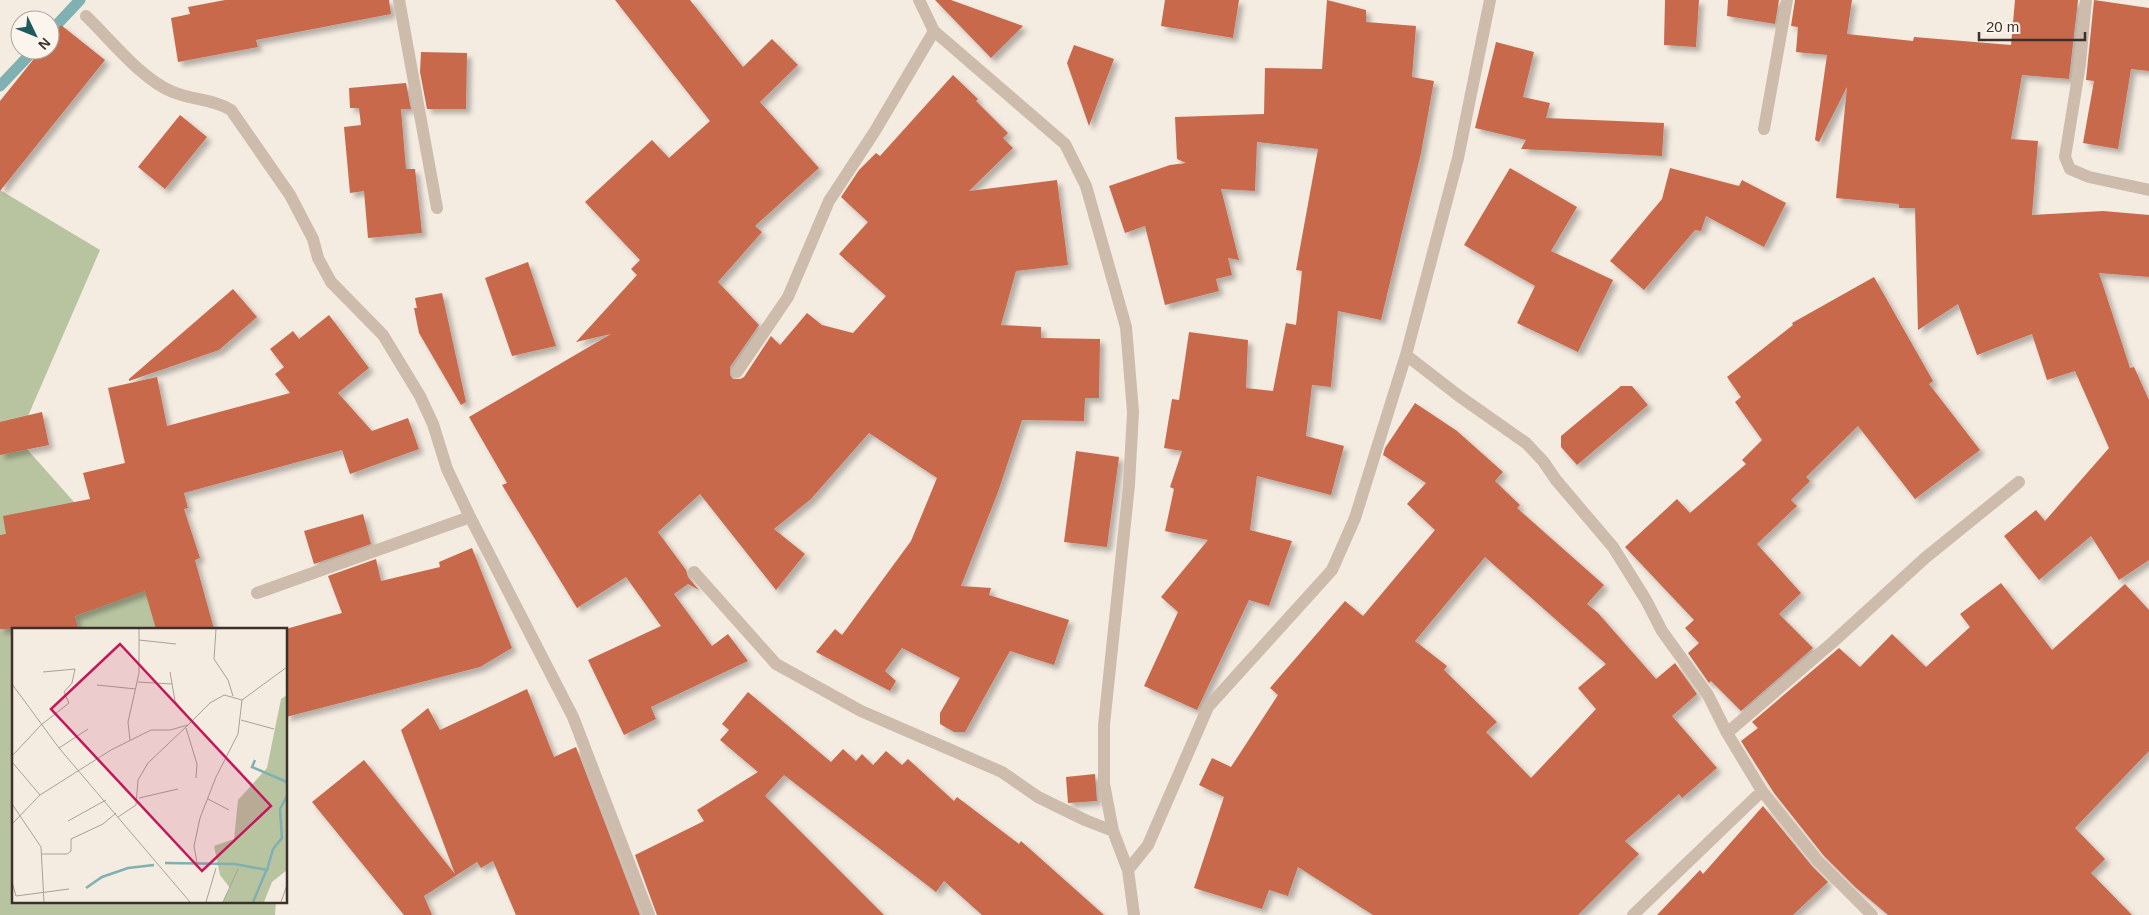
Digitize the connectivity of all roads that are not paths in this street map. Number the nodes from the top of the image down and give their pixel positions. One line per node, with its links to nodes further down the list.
1 (399, 0): 10 (street)
2 (920, 0): 7 (street)
3 (1490, 0): 11 (street)
4 (1787, 0): 8 (street)
5 (2086, 0): 9 (street)
6 (86, 16): 14 (street)
7 (934, 31): 12 (street); 19 (street)
8 (1764, 129)
9 (2149, 190)
10 (436, 208)
11 (1406, 355): 17 (street); 20 (street)
12 (737, 372)
13 (2019, 482): 17 (street)
14 (470, 517): 16 (street); 21 (street)
15 (694, 572): 19 (street)
16 (257, 593)
17 (1727, 733): 18 (street)
18 (1762, 791): 23 (street); 24 (street)
19 (1114, 831): 20 (street)
20 (1128, 870): 22 (street)
21 (649, 915)
22 (1134, 915)
23 (1633, 915)
24 (1872, 915)

